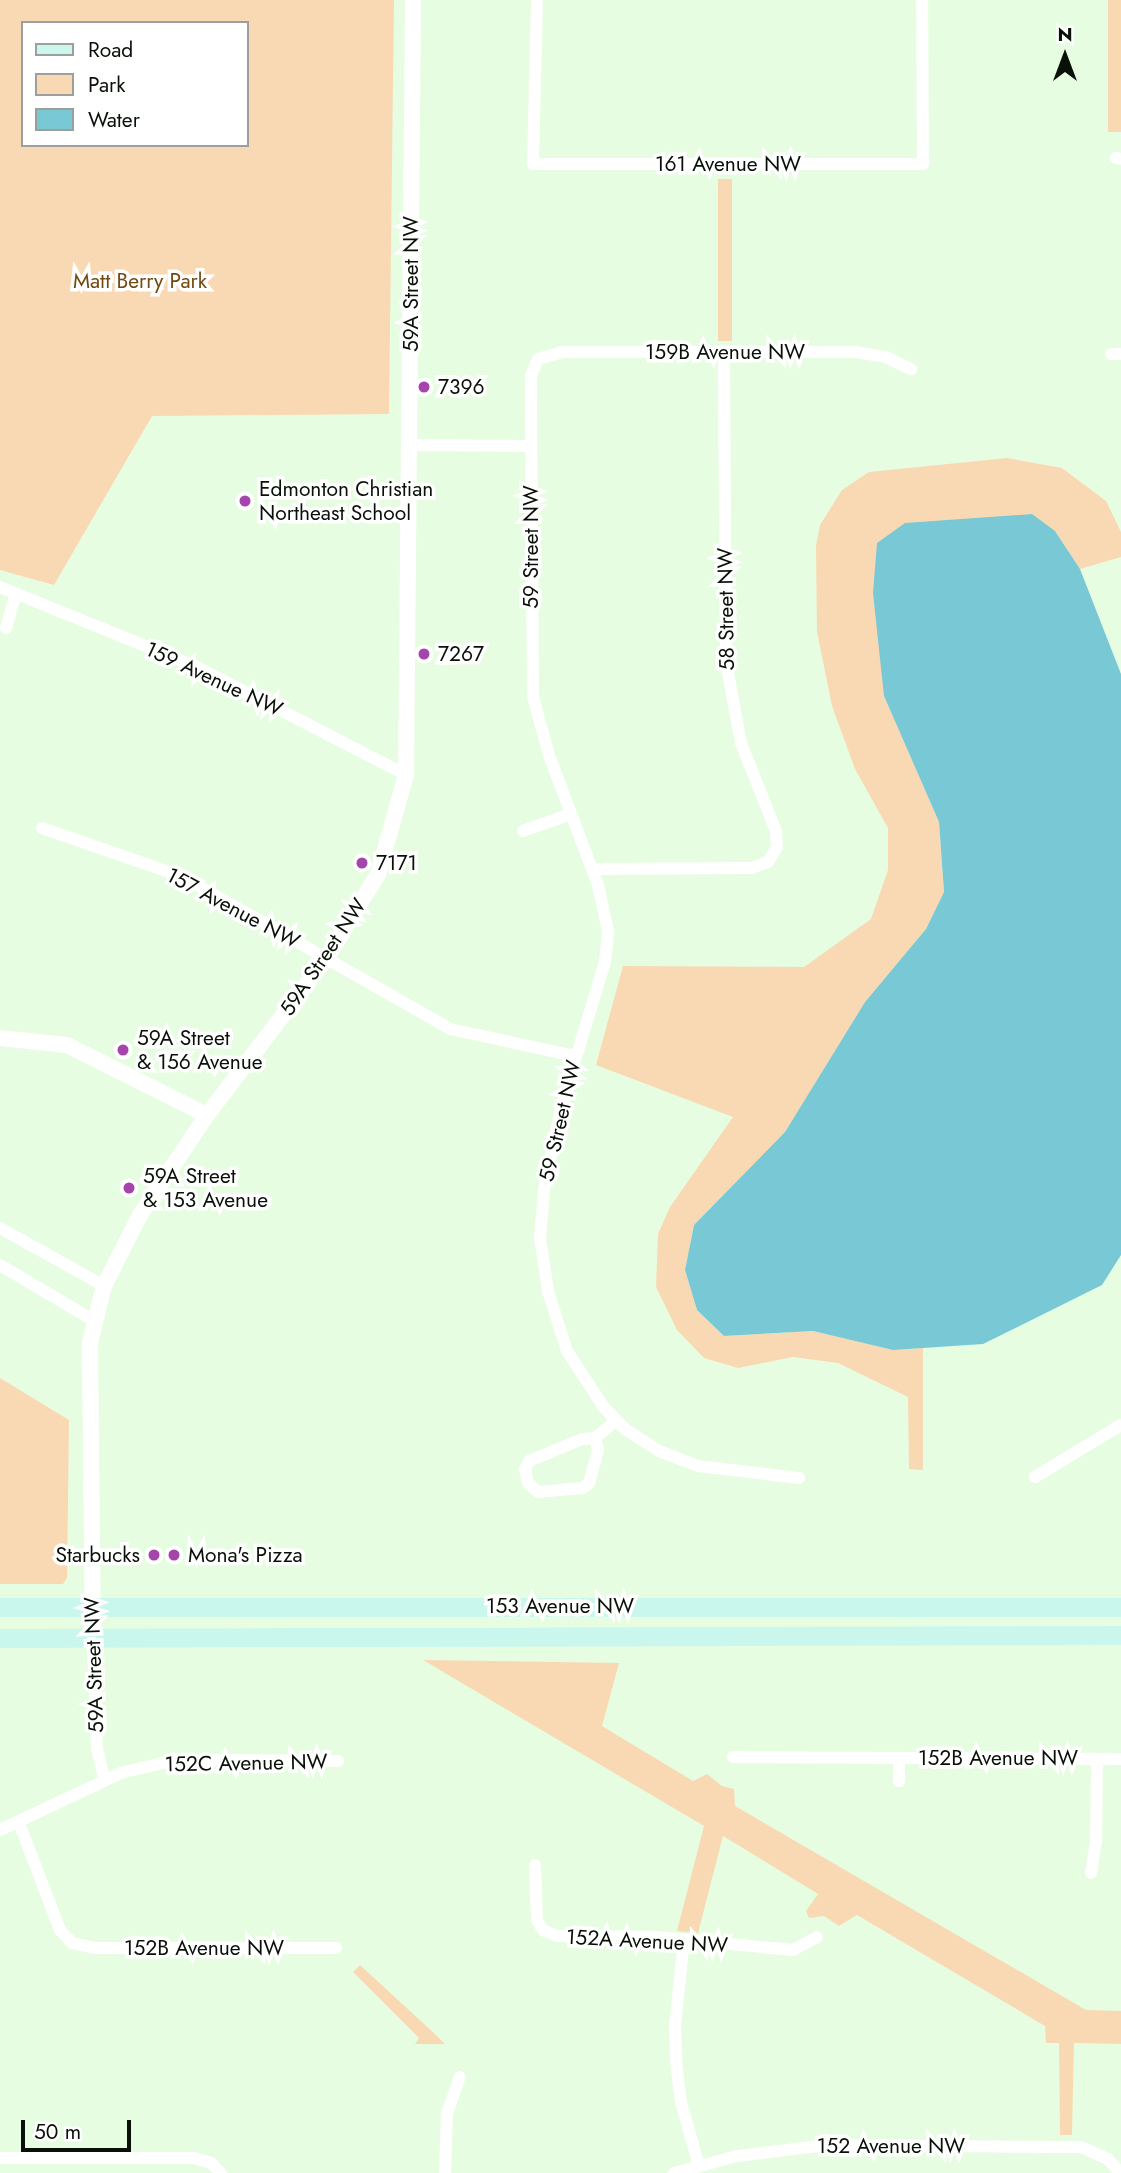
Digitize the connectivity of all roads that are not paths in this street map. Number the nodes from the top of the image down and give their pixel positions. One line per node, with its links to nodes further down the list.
1 (413, 0): 7 (street, 59A Street NW)
2 (537, 0): 3 (street, 161 Avenue NW)
3 (922, 0)
4 (724, 353): 5 (street, 159B Avenue NW); 6 (street, 159B Avenue NW); 16 (street, 58 Street NW)
5 (538, 359): 8 (street, 59 Street NW)
6 (911, 369)
7 (411, 445): 8 (street); 12 (street, 59A Street NW)
8 (530, 446): 13 (street, 59 Street NW)
9 (0, 587): 10 (street, 159 Avenue NW)
10 (16, 593): 11 (street); 12 (street, 159 Avenue NW)
11 (6, 628)
12 (407, 775): 17 (street, 59A Street NW)
13 (571, 814): 15 (street); 16 (street, 59 Street NW)
14 (42, 828): 17 (street, 157 Avenue NW)
15 (523, 831)
16 (592, 869): 19 (street, 59 Street NW)
17 (326, 959): 19 (street, 157 Avenue NW); 20 (street, 59A Street NW)
18 (0, 1038): 20 (street)
19 (575, 1056): 25 (street, 59 Street NW)
20 (207, 1115): 23 (street, 59A Street NW)
21 (0, 1228): 23 (street)
22 (0, 1265): 24 (street)
23 (104, 1286): 24 (street, 59A Street NW)
24 (93, 1320): 32 (street, 59A Street NW)
25 (615, 1421): 27 (street); 29 (street, 59 Street NW)
26 (1121, 1425): 28 (street)
27 (595, 1438): 27 (street)
28 (1035, 1477)
29 (799, 1478)
30 (0, 1607): 32 (main road, 153 Avenue NW)
31 (1121, 1607): 32 (main road, 153 Avenue NW)
32 (92, 1608): 35 (street, 59A Street NW)
33 (1121, 1635): 35 (main road, 153 Avenue NW)
34 (0, 1638): 35 (main road, 153 Avenue NW)
35 (93, 1639): 41 (street, 59A Street NW)
36 (733, 1757): 37 (street, 152B Avenue NW)
37 (899, 1758): 38 (street, 152B Avenue NW); 42 (street, 152B Avenue NW)
38 (1097, 1759): 39 (street, 152B Avenue NW); 46 (street, 152B Avenue NW)
39 (1121, 1759)
40 (338, 1761): 41 (street, 152C Avenue NW)
41 (105, 1780): 43 (street, 152C Avenue NW)
42 (899, 1781)
43 (19, 1823): 44 (street, 152C Avenue NW); 49 (street, 152B Avenue NW)
44 (0, 1830)
45 (535, 1865): 48 (street, 152A Avenue NW)
46 (1091, 1873)
47 (817, 1937): 48 (street, 152A Avenue NW)
48 (684, 1940): 52 (street)
49 (335, 1948)
50 (460, 2077): 54 (street)
51 (0, 2158): 53 (street)
52 (698, 2166): 55 (street, 152 Avenue NW); 56 (street, 152 Avenue NW)
53 (219, 2170)
54 (445, 2173)
55 (674, 2173)
56 (1120, 2173)

